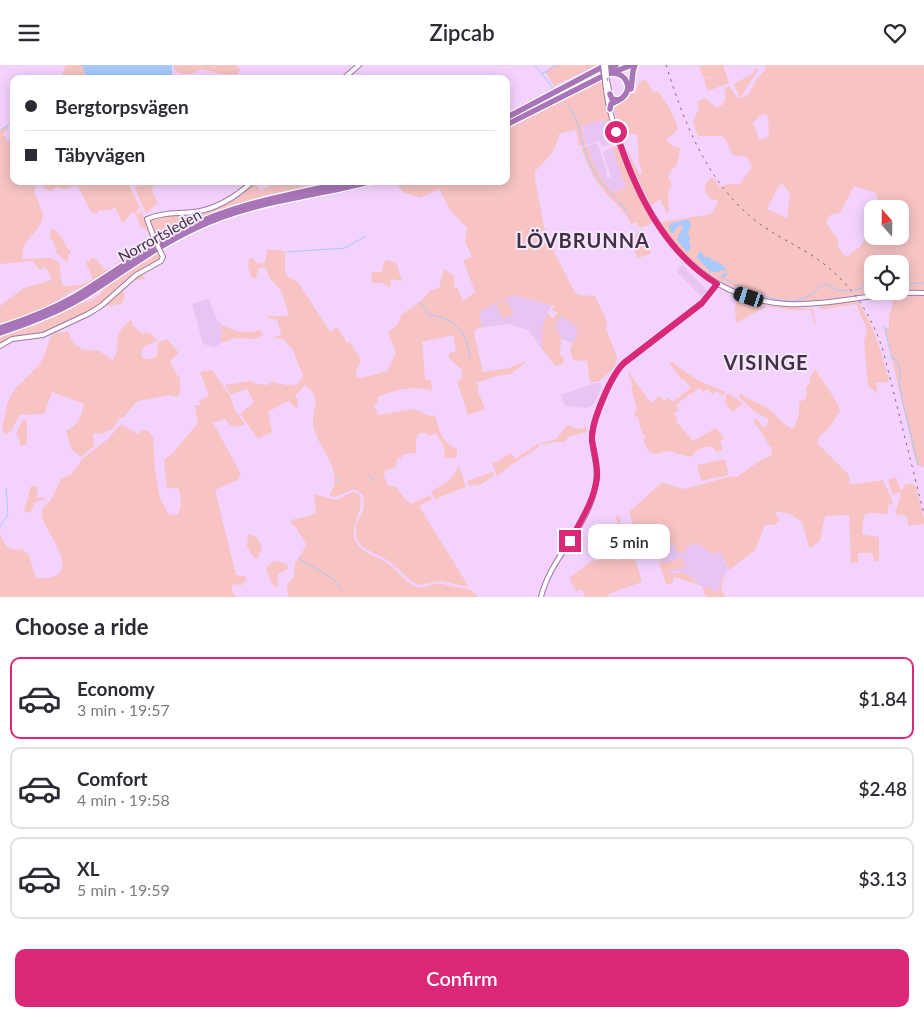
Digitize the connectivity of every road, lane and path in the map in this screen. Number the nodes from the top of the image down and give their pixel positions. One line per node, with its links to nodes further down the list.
1 (359, 65): 5 (main road)
2 (604, 65): 6 (main road, bridge); 9 (highway)
3 (616, 65): 11 (highway)
4 (634, 65): 6 (highway); 7 (highway)
5 (348, 75)
6 (607, 78): 7 (highway); 8 (main road); 10 (highway)
7 (621, 101): 8 (highway); 8 (highway)
8 (610, 104): 15 (main road)
9 (510, 115)
10 (510, 122)
11 (510, 122)
12 (248, 185): 19 (main road, bridge)
13 (334, 185): 17 (highway, Norrortsleden)
14 (354, 185): 18 (highway, Norrortsleden)
15 (717, 284): 16 (main road); 20 (main road)
16 (924, 293)
17 (0, 328)
18 (0, 333)
19 (0, 346)
20 (541, 597)

